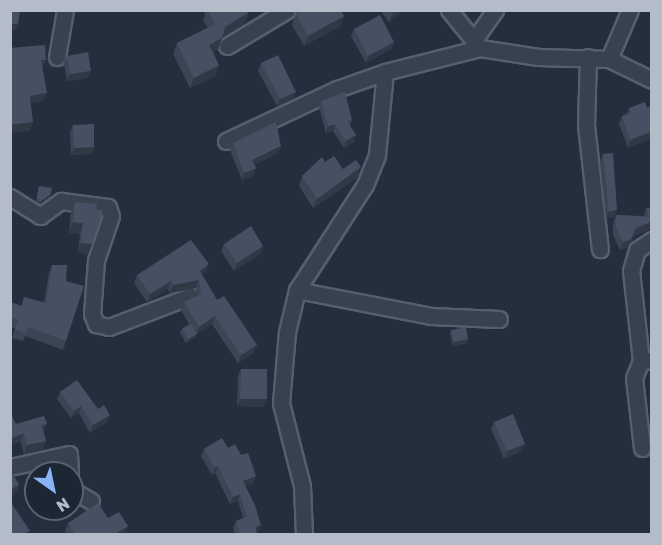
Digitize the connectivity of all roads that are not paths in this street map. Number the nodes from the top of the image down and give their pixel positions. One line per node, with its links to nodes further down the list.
1 (65, 10): 8 (street)
2 (287, 10): 7 (street)
3 (449, 10): 6 (street)
4 (495, 10): 6 (street)
5 (630, 10): 10 (street)
6 (477, 44): 9 (street); 11 (street)
7 (227, 46)
8 (57, 57)
9 (588, 57): 10 (street); 16 (street)
10 (609, 59): 12 (street)
11 (385, 72): 13 (street); 17 (street)
12 (651, 80)
13 (226, 141)
14 (10, 197): 18 (street)
15 (651, 240): 20 (street)
16 (600, 249)
17 (297, 290): 19 (street); 26 (street)
18 (190, 296)
19 (499, 320)
20 (646, 360): 21 (street)
21 (642, 448)
22 (37, 461): 23 (street)
23 (69, 461)
24 (84, 497): 25 (street)
25 (92, 501)
26 (304, 534)

